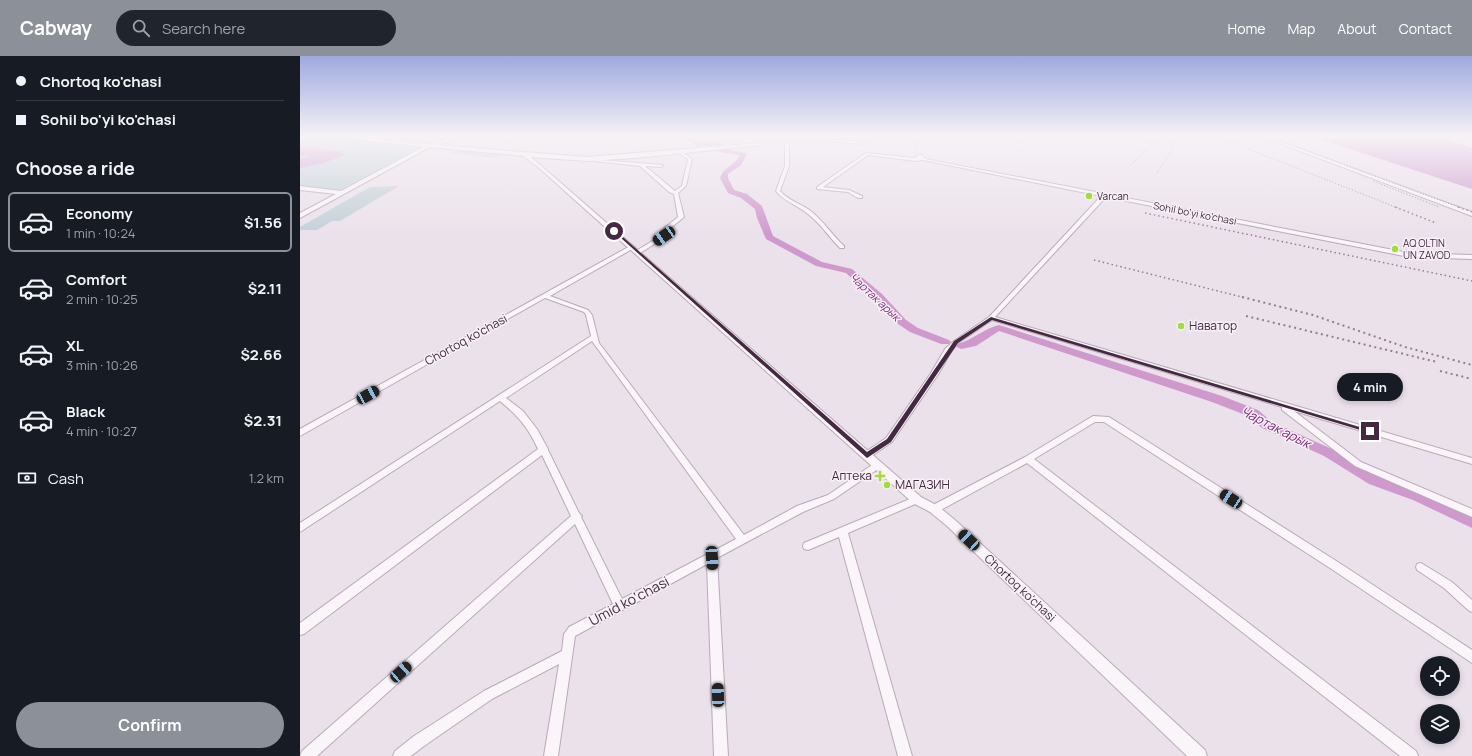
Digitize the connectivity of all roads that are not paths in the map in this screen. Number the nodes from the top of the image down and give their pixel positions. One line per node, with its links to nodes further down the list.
1 (383, 170): 10 (street)
2 (545, 170): 17 (street, Chortoq ko'chasi)
3 (646, 170): 11 (street)
4 (688, 170): 11 (street)
5 (786, 170): 16 (street)
6 (844, 170): 13 (street)
7 (975, 170): 12 (street, Sohil bo'yi ko'chasi)
8 (1353, 170): 14 (street)
9 (301, 189): 10 (street)
10 (341, 193): 15 (street)
11 (676, 193): 17 (street, Chortoq ko'chasi)
12 (1105, 195): 18 (street, Sohil bo'yi ko'chasi); 20 (street)
13 (860, 197)
14 (1472, 214)
15 (300, 216)
16 (842, 247)
17 (635, 250): 19 (street, Chortoq ko'chasi); 26 (street, Chortoq ko'chasi)
18 (1472, 257)
19 (545, 296): 21 (street); 24 (street, Chortoq ko'chasi)
20 (991, 318): 23 (street); 26 (street)
21 (593, 337): 22 (street); 36 (street)
22 (500, 397): 25 (street); 34 (street)
23 (1282, 405): 28 (street); 32 (street)
24 (300, 433)
25 (544, 449): 33 (street); 42 (street)
26 (867, 455): 29 (street, Chortoq ko'chasi)
27 (1028, 459): 31 (street); 44 (street); 51 (street)
28 (1472, 461)
29 (878, 465): 30 (street, Chortoq ko'chasi); 36 (street, Umid ko‘chasi)
30 (917, 500): 31 (street, Chortoq ko'chasi); 35 (street)
31 (934, 509): 50 (street, Chortoq ko'chasi)
32 (1472, 513)
33 (577, 516): 40 (street); 45 (street)
34 (300, 528)
35 (843, 532): 37 (street); 49 (street)
36 (742, 540): 38 (street, Umid ko‘chasi)
37 (808, 546)
38 (712, 558): 40 (street, Umid ko‘chasi); 48 (street)
39 (1421, 567): 41 (street)
40 (620, 606): 43 (street, Umid ko‘chasi)
41 (1472, 608)
42 (300, 630)
43 (567, 654): 46 (street); 47 (street, Umid ko‘chasi)
44 (1472, 657)
45 (307, 756)
46 (400, 756)
47 (551, 756)
48 (721, 756)
49 (905, 756)
50 (1198, 756)
51 (1411, 756)

